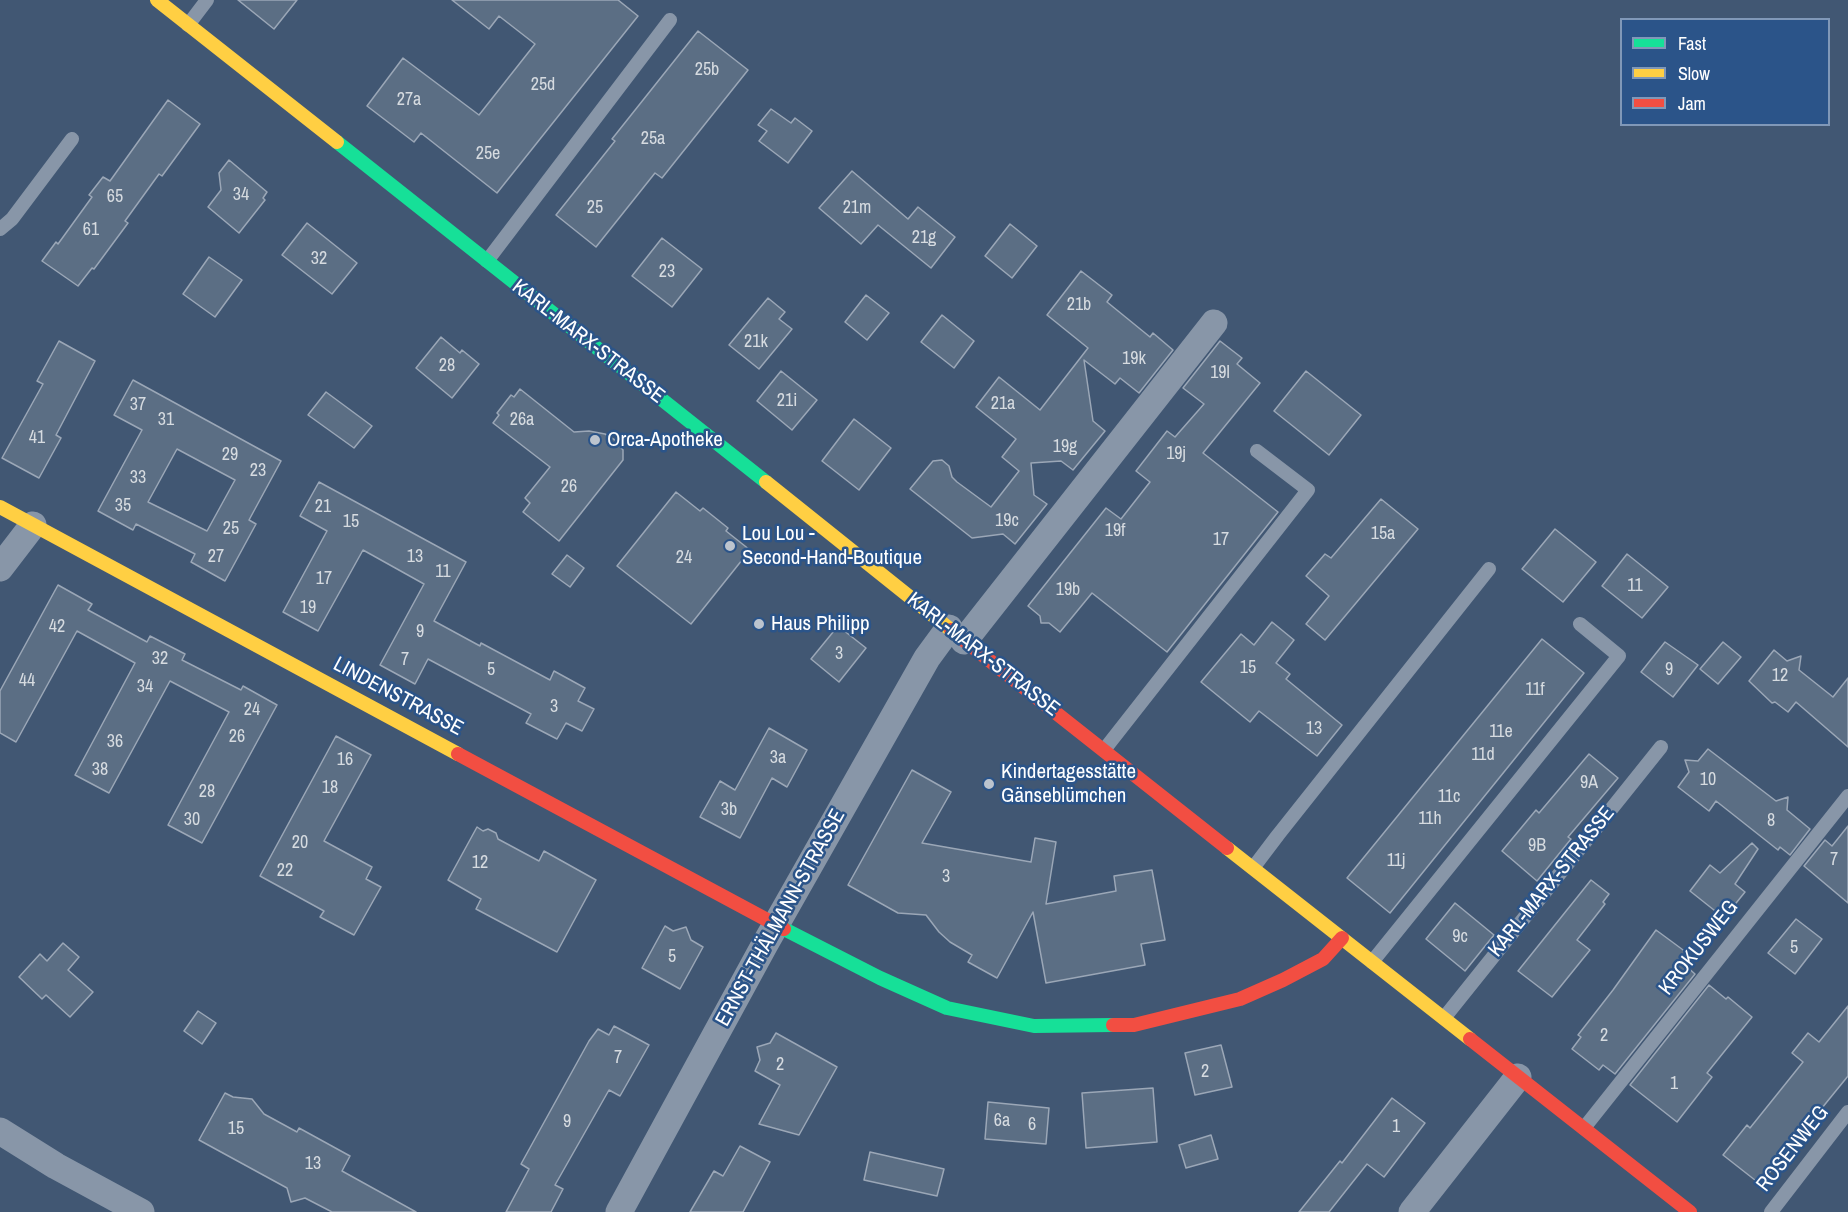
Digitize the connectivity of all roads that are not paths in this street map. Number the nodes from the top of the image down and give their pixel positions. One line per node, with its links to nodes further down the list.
1 (157, 0): 4 (main road, KARL-MARX-STRASSE)
2 (207, 0): 4 (lane)
3 (670, 20): 7 (lane)
4 (188, 25): 7 (main road, KARL-MARX-STRASSE)
5 (72, 139): 6 (lane)
6 (0, 229)
7 (487, 261): 15 (main road, KARL-MARX-STRASSE)
8 (1214, 323): 15 (street, KARL-MARX-STRASSE)
9 (1257, 451): 17 (lane)
10 (0, 507): 11 (main road, LINDENSTRASSE)
11 (33, 525): 12 (street); 20 (main road, LINDENSTRASSE)
12 (0, 568)
13 (1489, 569): 19 (lane)
14 (1580, 624): 22 (lane)
15 (956, 634): 17 (main road, KARL-MARX-STRASSE); 20 (street, ERNST-THÄLMANN-STRASSE)
16 (1660, 747): 23 (lane, KARL-MARX-STRASSE)
17 (1104, 750): 19 (main road, KARL-MARX-STRASSE)
18 (1848, 796): 26 (lane, KROKUSWEG)
19 (1253, 868): 21 (main road, KARL-MARX-STRASSE)
20 (776, 925): 21 (main road, LINDENSTRASSE); 29 (street, ERNST-THÄLMANN-STRASSE)
21 (1342, 938): 22 (main road, KARL-MARX-STRASSE)
22 (1372, 962): 23 (main road, KARL-MARX-STRASSE)
23 (1444, 1018): 24 (main road, KARL-MARX-STRASSE)
24 (1518, 1077): 26 (main road, KARL-MARX-STRASSE); 30 (street)
25 (1848, 1112): 32 (lane, ROSENWEG)
26 (1584, 1128): 31 (main road, KARL-MARX-STRASSE)
27 (0, 1131): 28 (street)
28 (141, 1212)
29 (619, 1212)
30 (1412, 1212)
31 (1690, 1212)
32 (1771, 1212)

